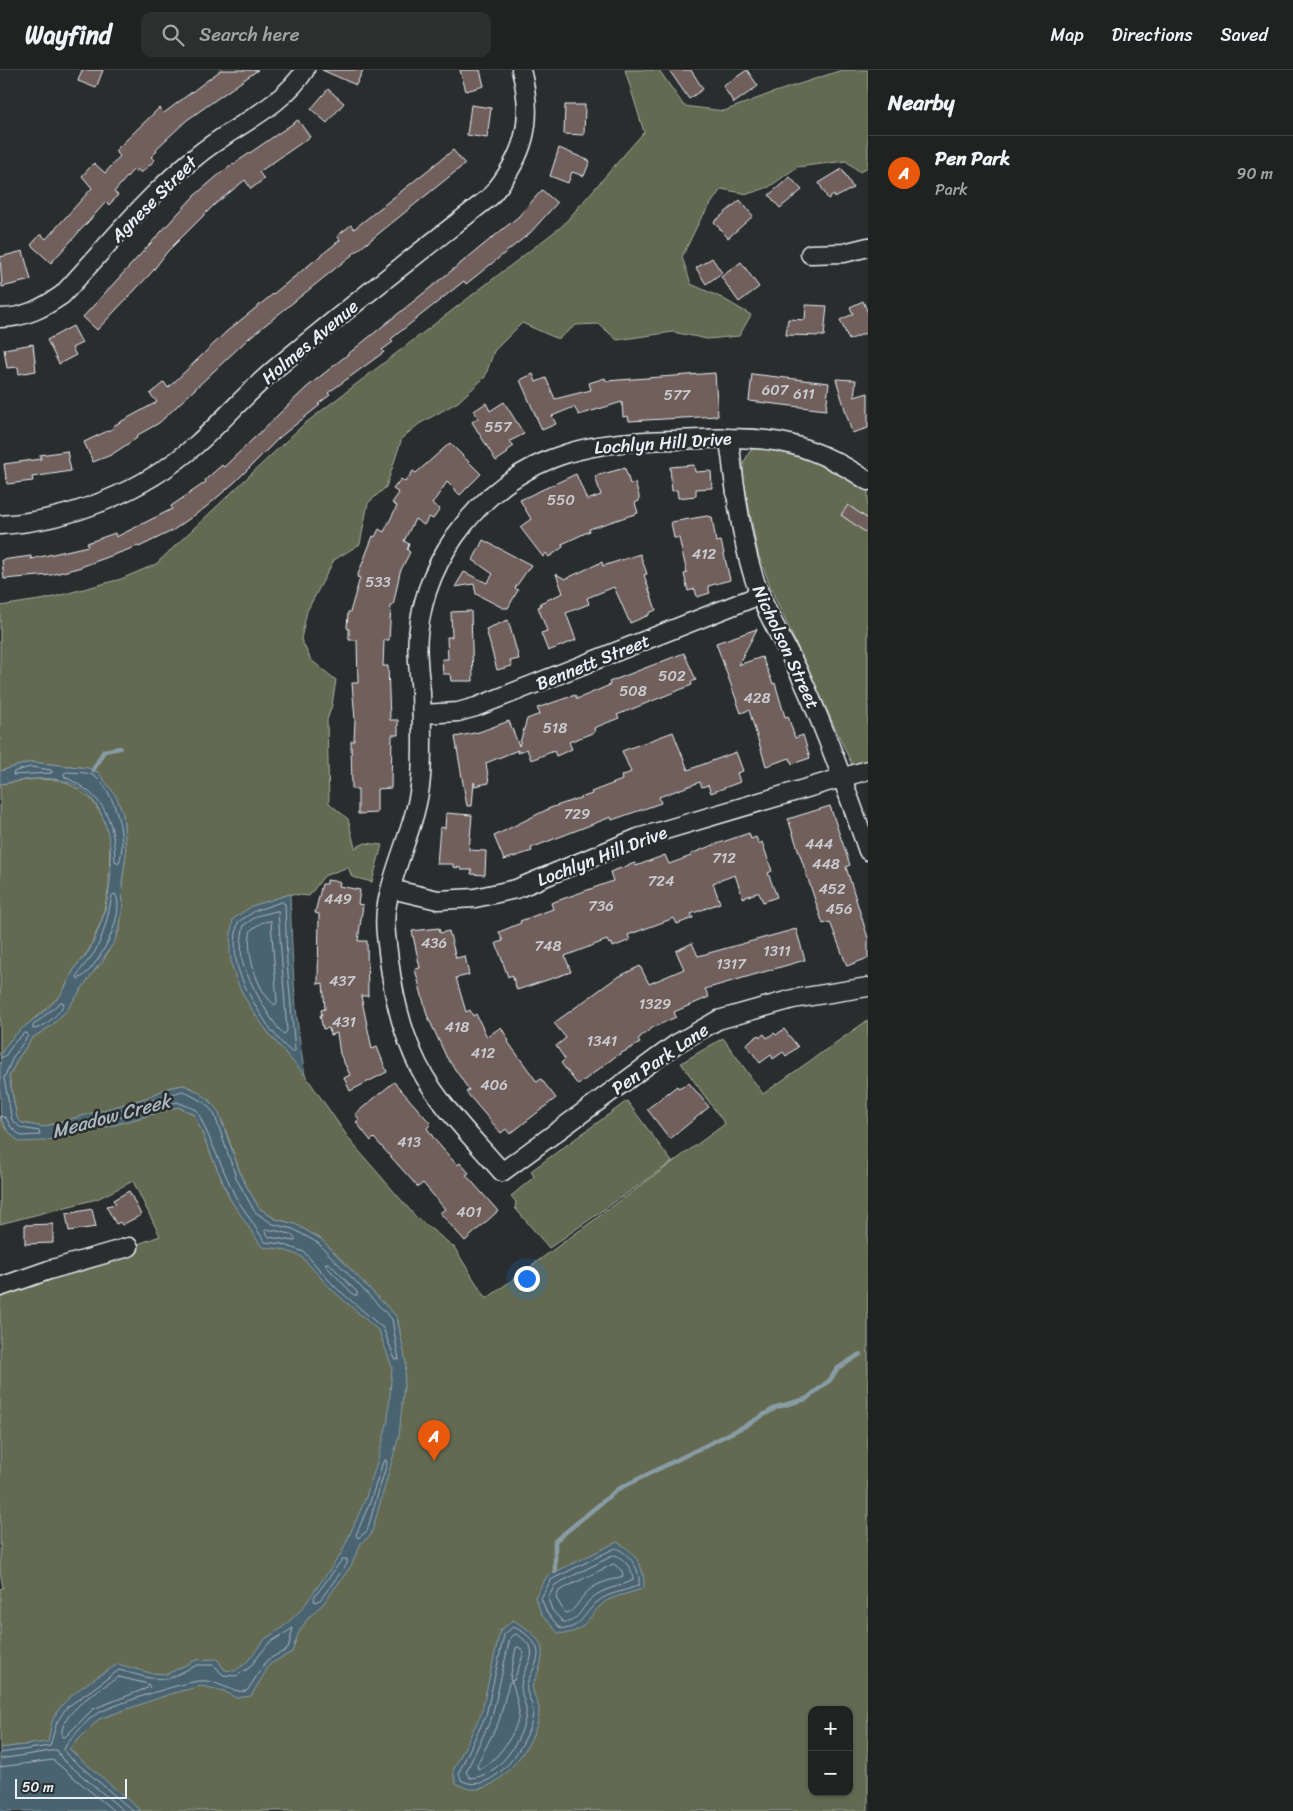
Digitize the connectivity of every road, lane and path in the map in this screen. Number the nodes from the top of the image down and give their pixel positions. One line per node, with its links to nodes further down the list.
1 (305, 70): 5 (street, Agnese Street)
2 (521, 70): 8 (street, Holmes Avenue)
3 (868, 247): 4 (street)
4 (810, 254)
5 (0, 318)
6 (728, 438): 7 (street, Lochlyn Hill Drive); 9 (street, Nicholson Street); 10 (street, Lochlyn Hill Drive)
7 (868, 481)
8 (0, 525)
9 (760, 595): 10 (street, Bennett Street); 12 (street, Nicholson Street)
10 (422, 714): 14 (street, Lochlyn Hill Drive)
11 (868, 770): 12 (street, Lochlyn Hill Drive)
12 (842, 778): 13 (street, Nicholson Street); 14 (street, Lochlyn Hill Drive)
13 (868, 851)
14 (391, 889): 16 (street, Lochlyn Hill Drive)
15 (868, 987): 16 (street, Pen Park Lane)
16 (502, 1172)
17 (129, 1247): 18 (street)
18 (0, 1287)

